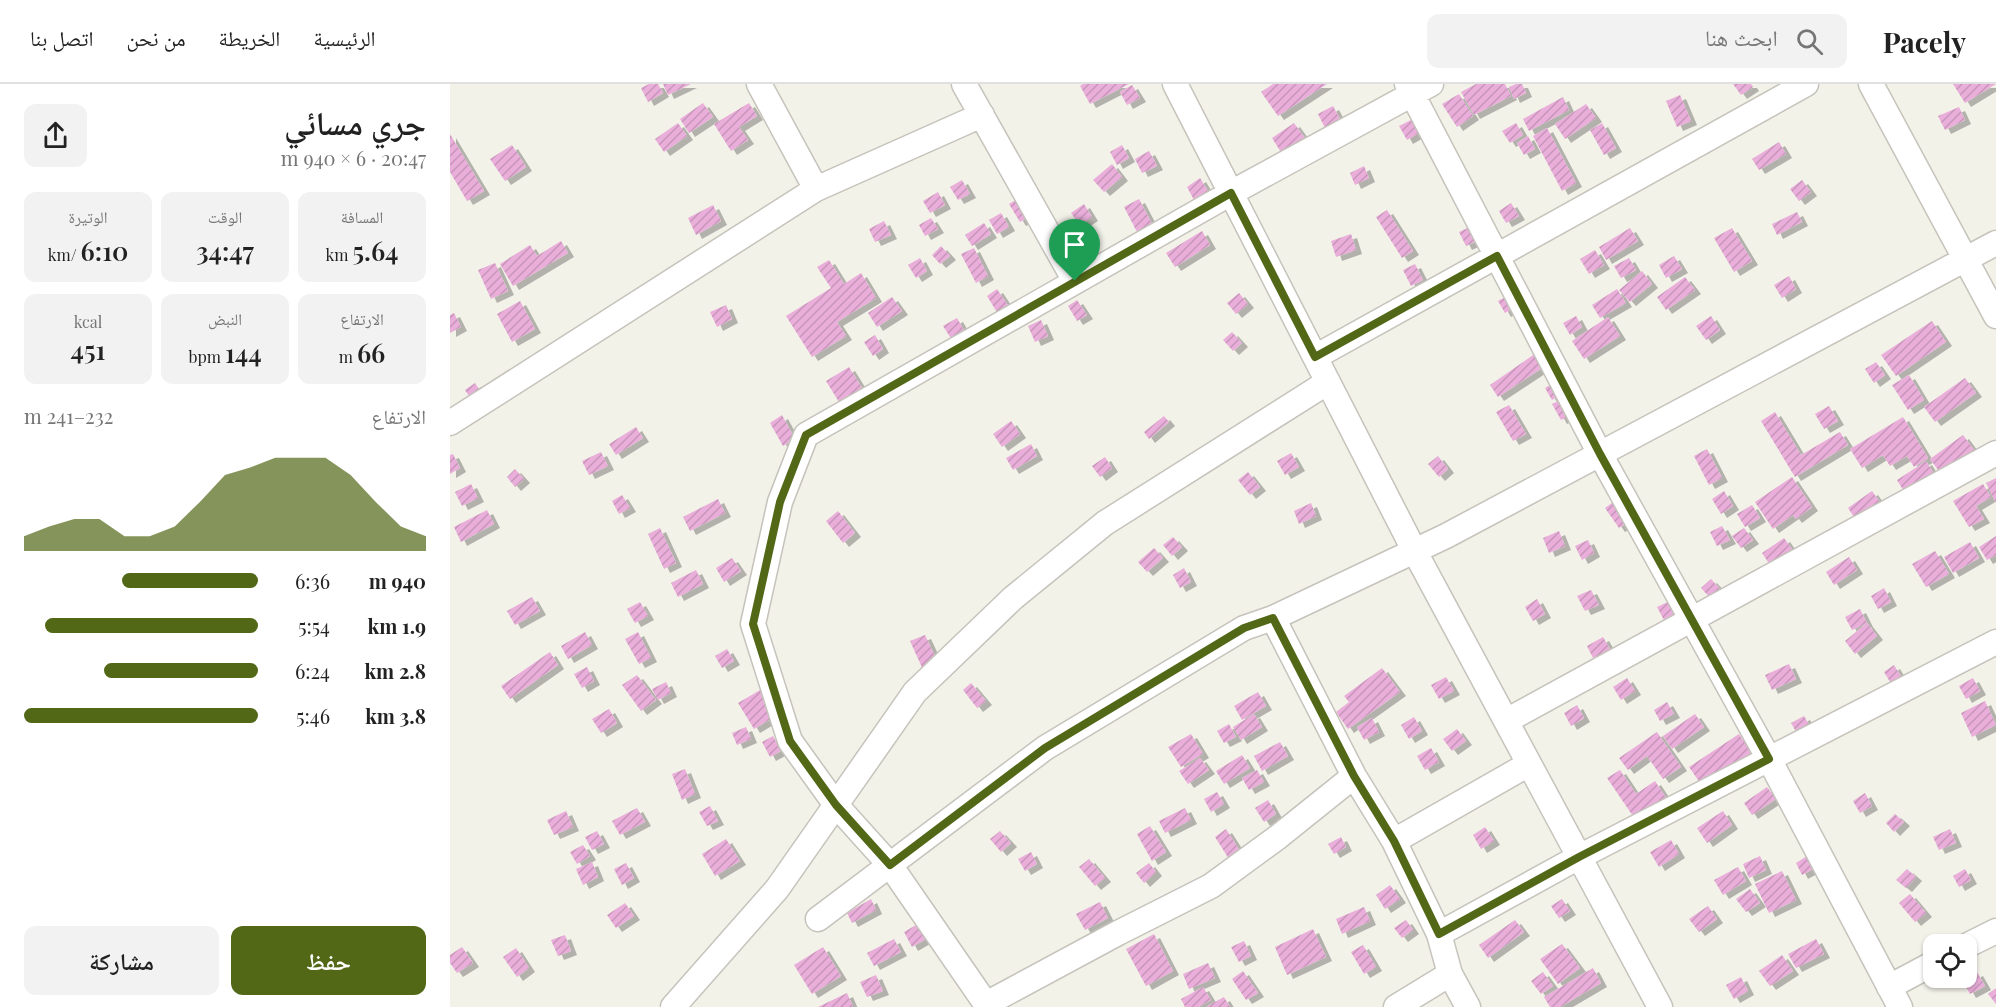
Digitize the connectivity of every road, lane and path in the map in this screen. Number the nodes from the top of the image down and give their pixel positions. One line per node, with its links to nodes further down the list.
1 (759, 84): 8 (street)
2 (964, 84): 7 (street)
3 (1175, 84): 9 (street)
4 (1806, 84): 11 (street)
5 (1871, 84): 12 (street)
6 (1416, 87): 9 (street); 11 (street)
7 (982, 115): 8 (street); 13 (street)
8 (816, 189): 17 (street)
9 (1231, 193): 13 (street); 15 (street)
10 (1996, 243): 12 (street)
11 (1497, 256): 15 (street); 19 (street)
12 (1966, 260): 14 (street); 19 (street)
13 (1075, 281): 28 (street)
14 (1996, 316)
15 (1315, 357): 16 (street)
16 (1328, 382): 20 (street); 28 (street)
17 (450, 423)
18 (1996, 453): 22 (street)
19 (1600, 454): 20 (street); 22 (street)
20 (1414, 550): 21 (street); 24 (street)
21 (1273, 618): 27 (street); 31 (street)
22 (1692, 619): 24 (street); 25 (street)
23 (1996, 642): 25 (street)
24 (1506, 721): 26 (street)
25 (1769, 759): 30 (street); 38 (street)
26 (1529, 764): 29 (street); 30 (street)
27 (1354, 776): 29 (street); 39 (street)
28 (836, 805): 31 (street); 40 (street)
29 (1394, 841): 34 (street)
30 (1579, 857): 34 (street); 43 (street)
31 (890, 865): 32 (street); 39 (street)
32 (818, 919)
33 (1996, 931): 35 (street)
34 (1439, 934): 37 (street)
35 (1977, 940)
36 (1923, 972): 38 (street)
37 (1450, 974): 41 (street); 42 (street)
38 (1894, 997)
39 (987, 1006)
40 (673, 1007)
41 (1396, 1007)
42 (1468, 1007)
43 (1660, 1007)

